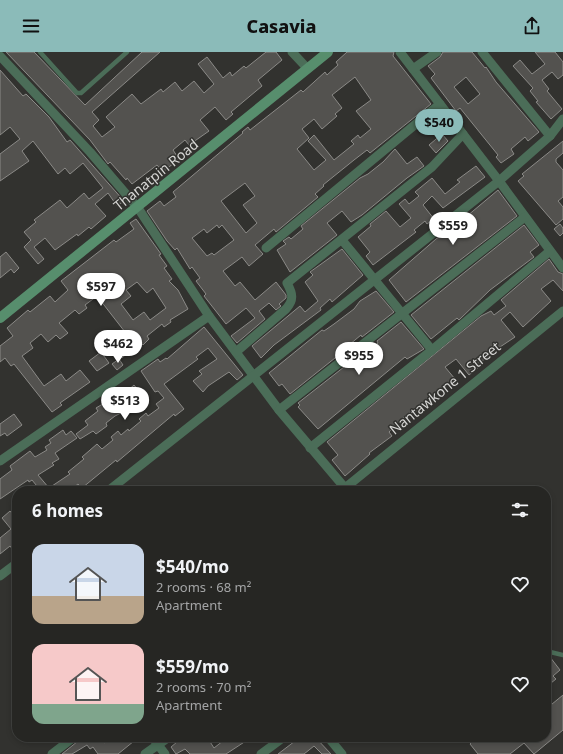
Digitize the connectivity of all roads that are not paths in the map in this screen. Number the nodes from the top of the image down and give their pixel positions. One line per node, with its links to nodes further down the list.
1 (40, 52): 2 (lane)
2 (127, 52)
3 (292, 52): 9 (street)
4 (328, 52): 9 (main road, Thanatpin Road)
5 (400, 52): 10 (street)
6 (437, 52): 10 (street)
7 (482, 52): 14 (street)
8 (0, 56): 16 (street)
9 (307, 68): 16 (main road, Thanatpin Road)
10 (413, 69): 11 (street)
11 (440, 104): 13 (street); 19 (street)
12 (563, 119): 14 (street)
13 (463, 134): 15 (street); 18 (street)
14 (550, 136): 15 (street)
15 (499, 181): 17 (street); 22 (street)
16 (138, 208): 25 (street); 26 (main road, Thanatpin Road)
17 (525, 217): 20 (street); 24 (street)
18 (342, 240): 22 (street); 28 (street)
19 (266, 248)
20 (550, 251): 21 (street); 27 (street)
21 (563, 268)
22 (375, 279): 24 (street); 29 (street)
23 (563, 310): 35 (street, Nantawkone 1 Street)
24 (402, 313): 27 (street); 30 (street)
25 (209, 316): 28 (street); 32 (street)
26 (0, 318)
27 (432, 350): 31 (street)
28 (236, 352): 29 (street)
29 (254, 376): 30 (street); 33 (street)
30 (279, 410): 31 (street)
31 (310, 448): 34 (street)
32 (0, 461)
33 (114, 486)
34 (343, 486)
35 (351, 486)
36 (12, 567): 37 (street)
37 (0, 576)
38 (551, 651): 39 (lane)
39 (563, 655)
40 (68, 742): 46 (street)
41 (156, 742): 45 (street)
42 (162, 742): 45 (street)
43 (277, 742): 49 (street)
44 (332, 742): 50 (street)
45 (158, 745): 47 (street); 48 (street)
46 (52, 754)
47 (146, 754)
48 (165, 754)
49 (261, 754)
50 (342, 754)

